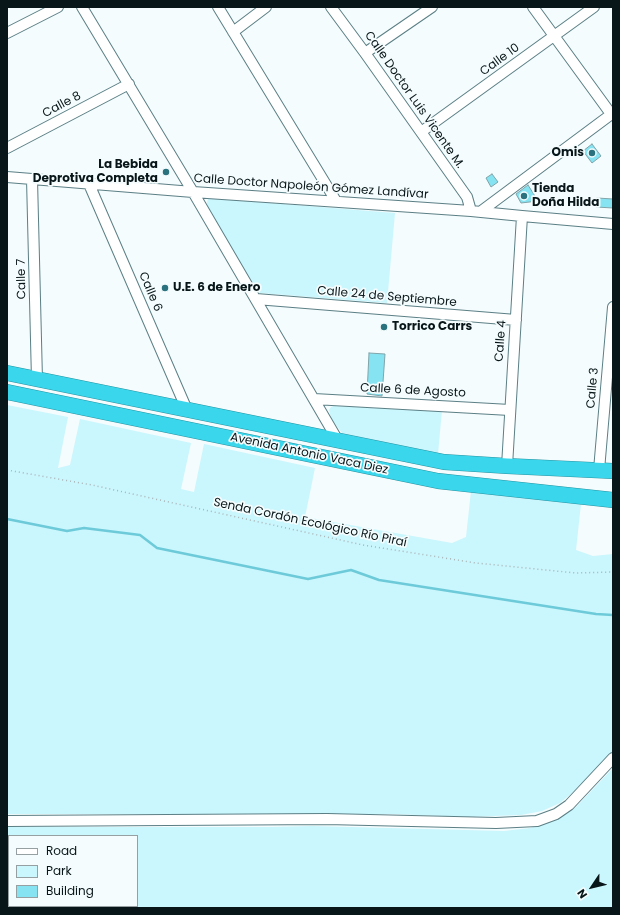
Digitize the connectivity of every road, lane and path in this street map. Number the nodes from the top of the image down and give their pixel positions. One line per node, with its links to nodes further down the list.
1 (58, 7): 10 (street)
2 (82, 7): 13 (street)
3 (218, 7): 9 (street)
4 (266, 7): 9 (street)
5 (331, 7): 12 (street, Calle Doctor Luis Vicente M.)
6 (432, 7): 12 (street)
7 (533, 7): 11 (street)
8 (594, 7): 11 (street, Calle 10)
9 (234, 32): 21 (street)
10 (7, 33)
11 (554, 37): 14 (street); 15 (street, Calle 10)
12 (365, 52): 15 (street, Calle Doctor Luis Vicente M.)
13 (129, 84): 16 (street, Calle 8); 20 (street)
14 (612, 114): 22 (street)
15 (421, 132): 22 (street, Calle Doctor Luis Vicente M.)
16 (7, 148)
17 (7, 177): 18 (street, Calle Doctor Napoleón Gómez Landívar)
18 (32, 179): 19 (street, Calle Doctor Napoleón Gómez Landívar); 29 (street, Calle 7)
19 (89, 184): 20 (street, Calle Doctor Napoleón Gómez Landívar); 33 (street, Calle 6)
20 (193, 192): 21 (street, Calle Doctor Napoleón Gómez Landívar); 25 (street)
21 (336, 201): 22 (street, Calle Doctor Napoleón Gómez Landívar)
22 (476, 211): 23 (street, Calle Doctor Napoleón Gómez Landívar)
23 (522, 216): 24 (street, Calle Doctor Napoleón Gómez Landívar); 27 (street, Calle 4)
24 (613, 224)
25 (256, 299): 27 (street, Calle 24 de Septiembre); 32 (street)
26 (613, 307): 38 (street, Calle 3)
27 (516, 320): 34 (street, Calle 4)
28 (7, 373): 29 (highway, Avenida Antonio Vaca Diez)
29 (37, 380): 30 (highway); 33 (highway, Avenida Antonio Vaca Diez)
30 (7, 388)
31 (7, 392): 39 (highway, Avenida Antonio Vaca Diez)
32 (314, 399): 34 (street, Calle 6 de Agosto); 35 (street)
33 (187, 410): 35 (highway, Avenida Antonio Vaca Diez)
34 (510, 410): 36 (street, Calle 4)
35 (337, 439): 36 (highway, Avenida Antonio Vaca Diez)
36 (507, 466): 38 (highway, Avenida Antonio Vaca Diez)
37 (7, 470): 40 (path, Senda Cordón Ecológico Río Piraí)
38 (606, 471)
39 (613, 500)
40 (613, 572)
41 (613, 758): 42 (street)
42 (7, 820)

